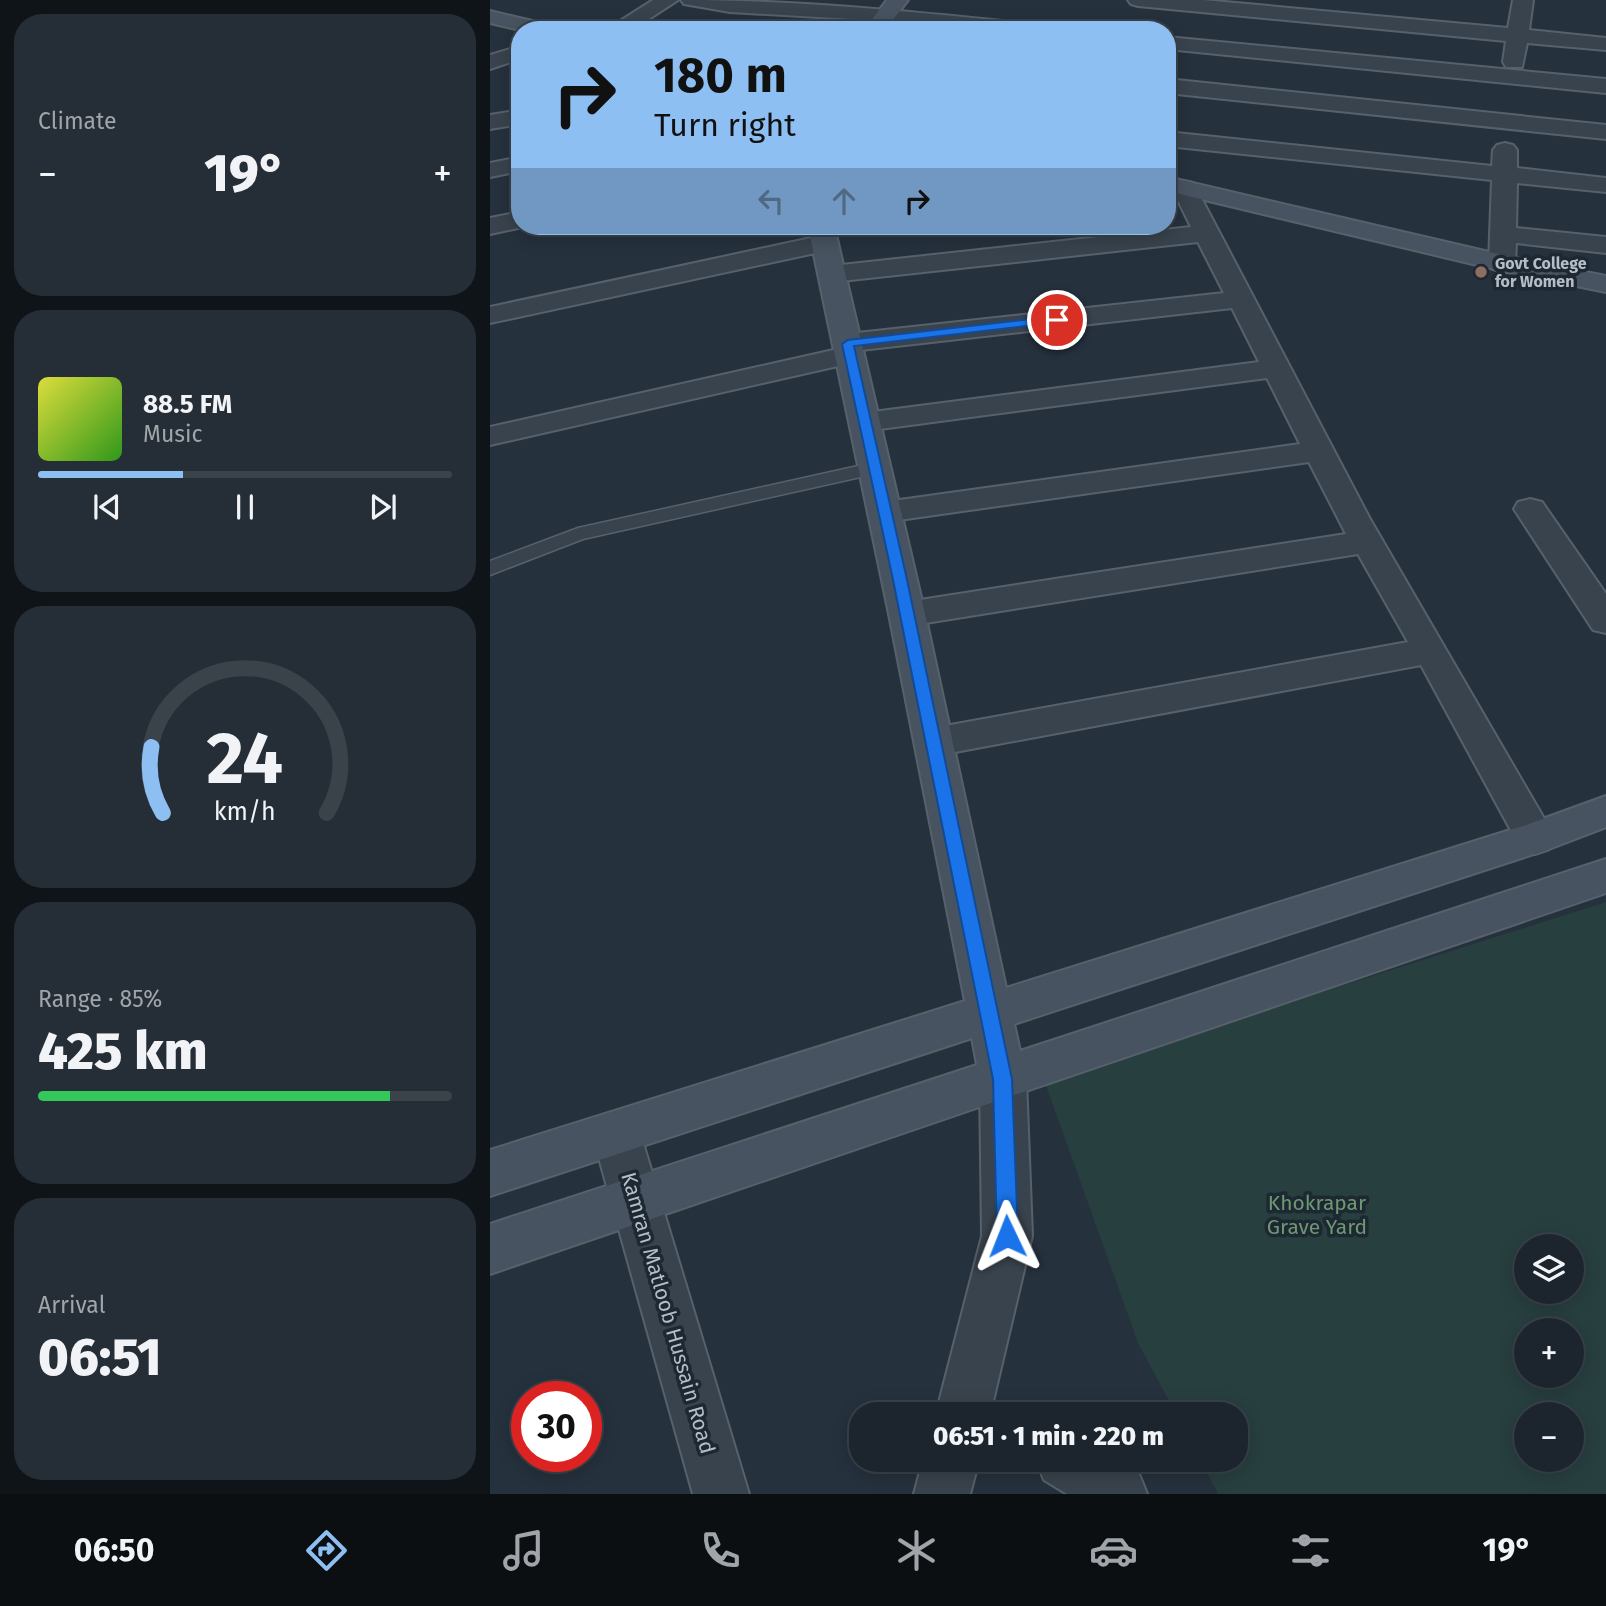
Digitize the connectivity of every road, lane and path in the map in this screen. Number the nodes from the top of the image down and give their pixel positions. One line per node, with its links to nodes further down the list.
1 (668, 0): 8 (street)
2 (691, 0): 6 (street)
3 (1138, 0): 5 (street)
4 (1523, 0): 11 (street)
5 (1215, 4): 11 (street); 14 (street)
6 (886, 15): 9 (street)
7 (490, 17): 10 (street)
8 (632, 21)
9 (944, 21)
10 (511, 22)
11 (1518, 36): 13 (street); 17 (street)
12 (1176, 44): 14 (street)
13 (1606, 44)
14 (1195, 46): 17 (street); 18 (street)
15 (511, 54): 16 (street)
16 (490, 62)
17 (1512, 76): 19 (street); 22 (street)
18 (1176, 81)
19 (1606, 86)
20 (1176, 93): 22 (street)
21 (511, 118): 23 (street)
22 (1506, 121): 24 (street); 28 (street)
23 (490, 122)
24 (1606, 132)
25 (1176, 140): 28 (street)
26 (511, 166): 27 (street)
27 (490, 170)
28 (1504, 174): 29 (street); 35 (street)
29 (1606, 185)
30 (1176, 186): 33 (street); 39 (street)
31 (511, 222): 32 (street)
32 (490, 226)
33 (1207, 233): 34 (street); 41 (street)
34 (1176, 234)
35 (1503, 234): 37 (street); 39 (street)
36 (1156, 235): 38 (street)
37 (1606, 245)
38 (826, 248): 42 (street); 43 (street)
39 (1502, 263): 40 (street)
40 (1606, 284)
41 (1241, 299): 43 (street); 44 (street)
42 (490, 315)
43 (849, 349): 45 (street); 46 (street)
44 (1277, 369): 45 (street); 47 (street)
45 (865, 422): 48 (street)
46 (490, 436)
47 (1319, 451): 50 (street); 51 (street)
48 (876, 468): 50 (street); 52 (lane)
49 (1530, 509): 54 (street)
50 (885, 512): 53 (street)
51 (1368, 542): 53 (street); 55 (street)
52 (490, 568)
53 (907, 614): 56 (street)
54 (1606, 621)
55 (1431, 650): 56 (street); 58 (street)
56 (934, 742): 60 (street)
57 (1606, 811): 58 (street)
58 (1535, 838): 60 (street)
59 (1606, 876): 61 (street)
60 (988, 1013): 61 (street); 62 (street)
61 (1003, 1079): 64 (street); 66 (street)
62 (616, 1133): 63 (street); 64 (street, Kamran Matloob Hussain Road)
63 (490, 1172)
64 (636, 1202): 65 (street); 69 (street, Kamran Matloob Hussain Road)
65 (490, 1249)
66 (974, 1402)
67 (948, 1472): 70 (street)
68 (1083, 1472): 71 (street)
69 (721, 1494)
70 (942, 1494)
71 (1119, 1494)

